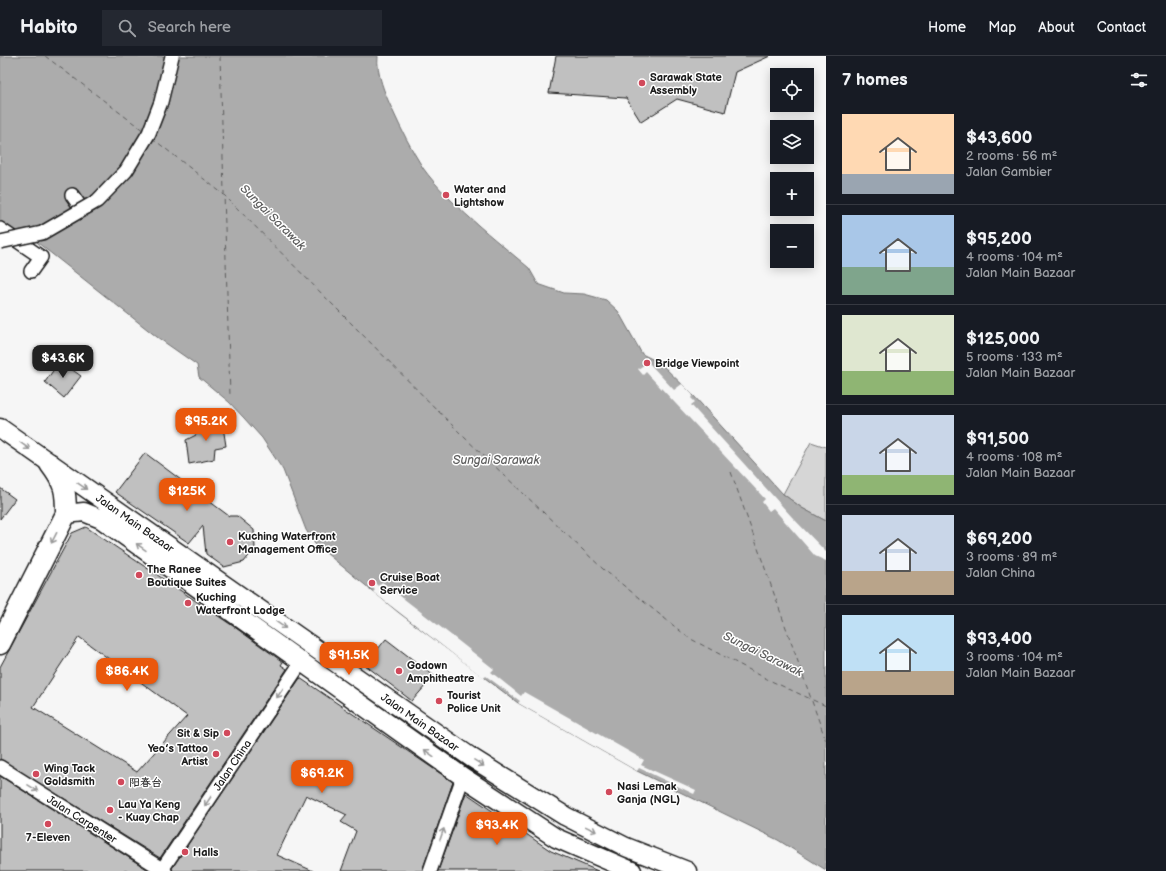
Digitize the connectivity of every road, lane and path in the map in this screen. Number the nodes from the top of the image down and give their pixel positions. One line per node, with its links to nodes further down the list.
1 (172, 56): 3 (street, bridge)
2 (72, 195): 3 (street)
3 (82, 210): 5 (street, bridge)
4 (0, 229): 6 (street)
5 (0, 242)
6 (31, 271)
7 (0, 428): 8 (main road, Jalan Main Bazaar, one-way to 8)
8 (50, 464): 9 (main road); 17 (main road, Jalan Main Bazaar, one-way to 17)
9 (66, 514): 10 (main road, one-way to 10); 11 (main road, Jalan Main Bazaar, one-way to 9)
10 (0, 644)
11 (302, 661): 13 (main road, Jalan Main Bazaar, one-way to 11); 14 (street, Jalan China, one-way to 14)
12 (0, 767): 14 (street, Jalan Carpenter, one-way to 14)
13 (463, 777): 15 (street, one-way to 13); 16 (main road, Jalan Main Bazaar)
14 (162, 870)
15 (430, 871)
16 (632, 871)
17 (687, 871)

